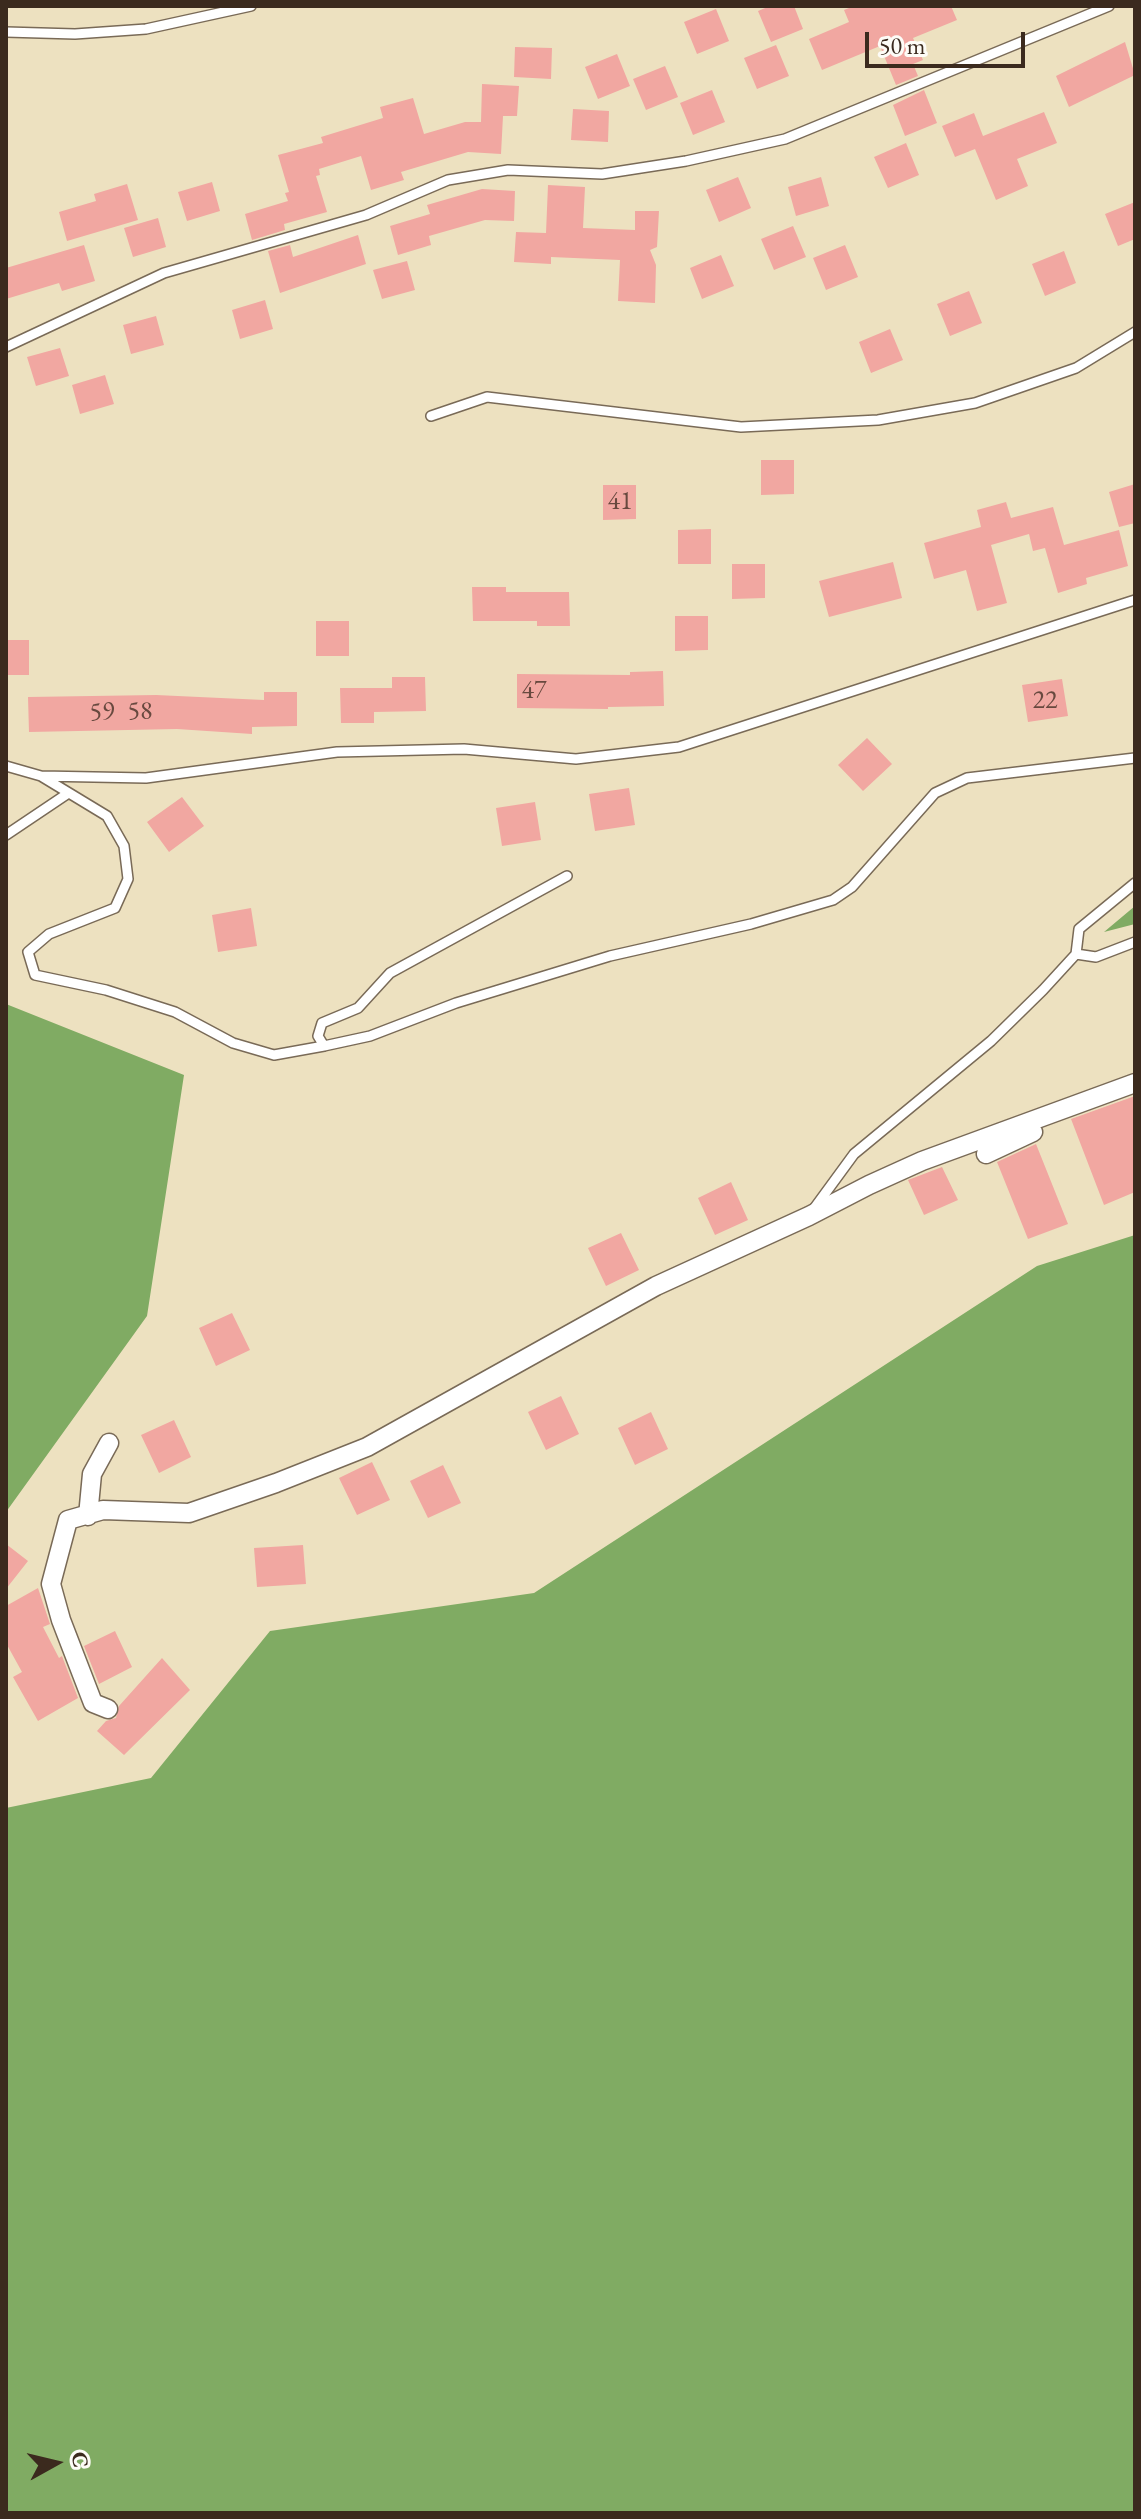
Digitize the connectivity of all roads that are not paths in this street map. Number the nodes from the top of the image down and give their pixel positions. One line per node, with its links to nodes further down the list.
1 (251, 6): 3 (lane)
2 (1109, 6): 5 (lane)
3 (6, 32)
4 (1135, 332): 6 (lane)
5 (6, 347)
6 (431, 416)
7 (1135, 600): 10 (lane)
8 (1135, 758): 17 (lane)
9 (6, 766): 10 (lane)
10 (41, 776): 11 (lane)
11 (67, 794): 12 (lane); 17 (lane)
12 (6, 835)
13 (567, 876): 17 (lane)
14 (1135, 883): 16 (lane)
15 (1135, 942): 16 (lane)
16 (1076, 954): 21 (lane)
17 (324, 1046)
18 (1135, 1083): 21 (street)
19 (1135, 1090): 20 (street)
20 (986, 1154)
21 (809, 1216): 23 (street)
22 (109, 1443): 23 (street)
23 (88, 1516): 24 (street)
24 (108, 1709)

